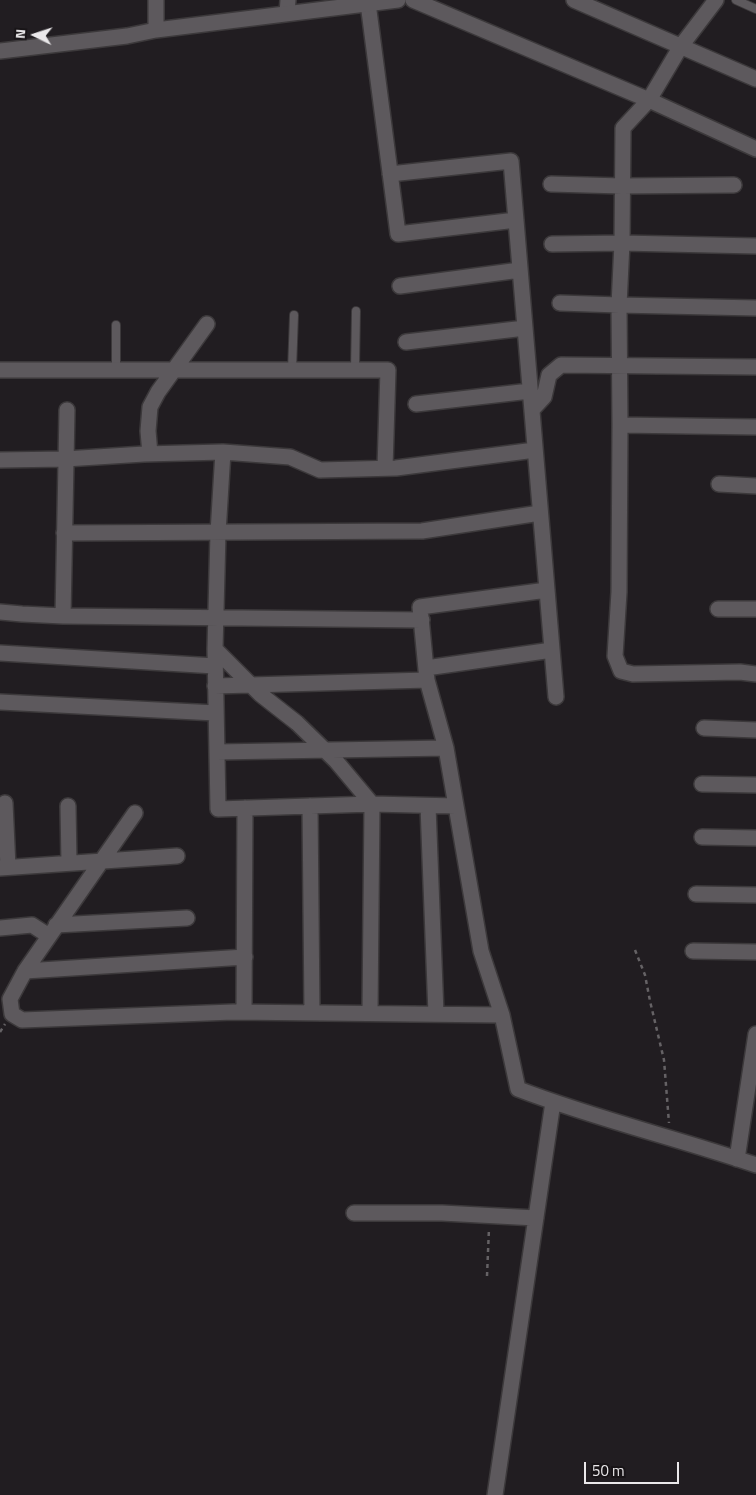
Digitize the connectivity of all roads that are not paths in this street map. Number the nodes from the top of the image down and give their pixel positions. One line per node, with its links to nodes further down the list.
1 (156, 0): 10 (street)
2 (398, 0): 7 (street)
3 (413, 0): 14 (street)
4 (574, 0): 11 (street)
5 (716, 0): 11 (street)
6 (736, 0): 9 (lane)
7 (368, 3): 8 (street); 16 (street)
8 (287, 7): 10 (street)
9 (756, 9)
10 (156, 30): 12 (street)
11 (681, 46): 13 (street); 14 (street)
12 (0, 51)
13 (756, 79)
14 (649, 100): 15 (street); 19 (street)
15 (756, 149)
16 (390, 174): 20 (street); 20 (street)
17 (551, 184): 19 (street)
18 (734, 185): 19 (street)
19 (622, 186): 21 (street)
20 (516, 220): 24 (street)
21 (622, 243): 22 (street); 23 (street); 27 (street)
22 (552, 244)
23 (756, 246)
24 (520, 270): 25 (street); 33 (street)
25 (400, 286)
26 (560, 303): 27 (street)
27 (619, 305): 28 (street); 35 (street)
28 (756, 308)
29 (356, 311): 39 (lane)
30 (294, 315): 38 (lane)
31 (207, 324): 41 (street)
32 (116, 325): 40 (lane)
33 (525, 328): 34 (street); 42 (street)
34 (406, 342)
35 (619, 366): 36 (street); 45 (street); 46 (street)
36 (756, 368)
37 (0, 370): 40 (street)
38 (292, 370): 39 (street); 41 (street)
39 (355, 370): 53 (street)
40 (116, 371): 41 (street)
41 (173, 371): 50 (street)
42 (530, 391): 43 (street); 45 (street)
43 (416, 404)
44 (67, 410): 52 (street)
45 (532, 410): 48 (street)
46 (620, 425): 47 (street); 71 (street)
47 (756, 427)
48 (535, 450): 53 (street); 56 (street)
49 (223, 452): 50 (street); 53 (street); 58 (street)
50 (150, 454): 52 (street)
51 (0, 460): 52 (street)
52 (65, 460): 57 (street)
53 (385, 468)
54 (719, 484): 55 (street)
55 (756, 486)
56 (540, 513): 58 (street); 59 (street)
57 (64, 533): 58 (street); 63 (street)
58 (218, 533): 64 (street)
59 (547, 590): 65 (street); 67 (street)
60 (718, 609): 61 (street)
61 (756, 609)
62 (0, 612): 63 (street)
63 (63, 616): 64 (street)
64 (216, 618): 65 (street); 66 (street)
65 (422, 620): 70 (street)
66 (215, 649): 69 (street); 72 (street)
67 (552, 650): 70 (street); 74 (street)
68 (0, 653): 69 (street)
69 (215, 666): 73 (street)
70 (426, 674): 72 (street); 79 (street)
71 (756, 674)
72 (251, 685): 73 (street); 80 (street)
73 (216, 686): 76 (street)
74 (556, 697)
75 (0, 702): 76 (street)
76 (216, 713): 81 (street)
77 (704, 728): 78 (street)
78 (756, 730)
79 (446, 748): 80 (street); 89 (street)
80 (325, 750): 81 (street); 85 (street)
81 (217, 752): 90 (street)
82 (702, 784): 83 (street)
83 (756, 785)
84 (5, 803): 97 (street)
85 (372, 804): 87 (street); 88 (street); 109 (street)
86 (68, 806): 96 (street)
87 (310, 806): 90 (street); 108 (street)
88 (428, 806): 89 (street); 110 (street)
89 (456, 806): 111 (street)
90 (245, 808): 105 (street)
91 (135, 813): 95 (street)
92 (702, 837): 93 (street)
93 (756, 838)
94 (177, 856): 95 (street)
95 (101, 861): 96 (street); 102 (street)
96 (69, 863): 97 (street)
97 (4, 867)
98 (696, 894): 99 (street)
99 (756, 895)
100 (187, 918): 102 (street)
101 (0, 928): 102 (street)
102 (53, 931): 106 (street)
103 (693, 951): 104 (street)
104 (756, 952)
105 (245, 956): 106 (street); 107 (street)
106 (25, 971): 107 (street)
107 (244, 1012): 108 (street)
108 (312, 1013): 109 (street)
109 (370, 1014): 110 (street)
110 (436, 1014): 111 (street)
111 (502, 1015): 113 (street)
112 (756, 1034): 114 (street)
113 (553, 1102): 114 (street); 117 (street)
114 (737, 1158): 115 (street)
115 (756, 1165)
116 (354, 1213): 117 (street)
117 (536, 1218): 118 (street)
118 (495, 1495)

